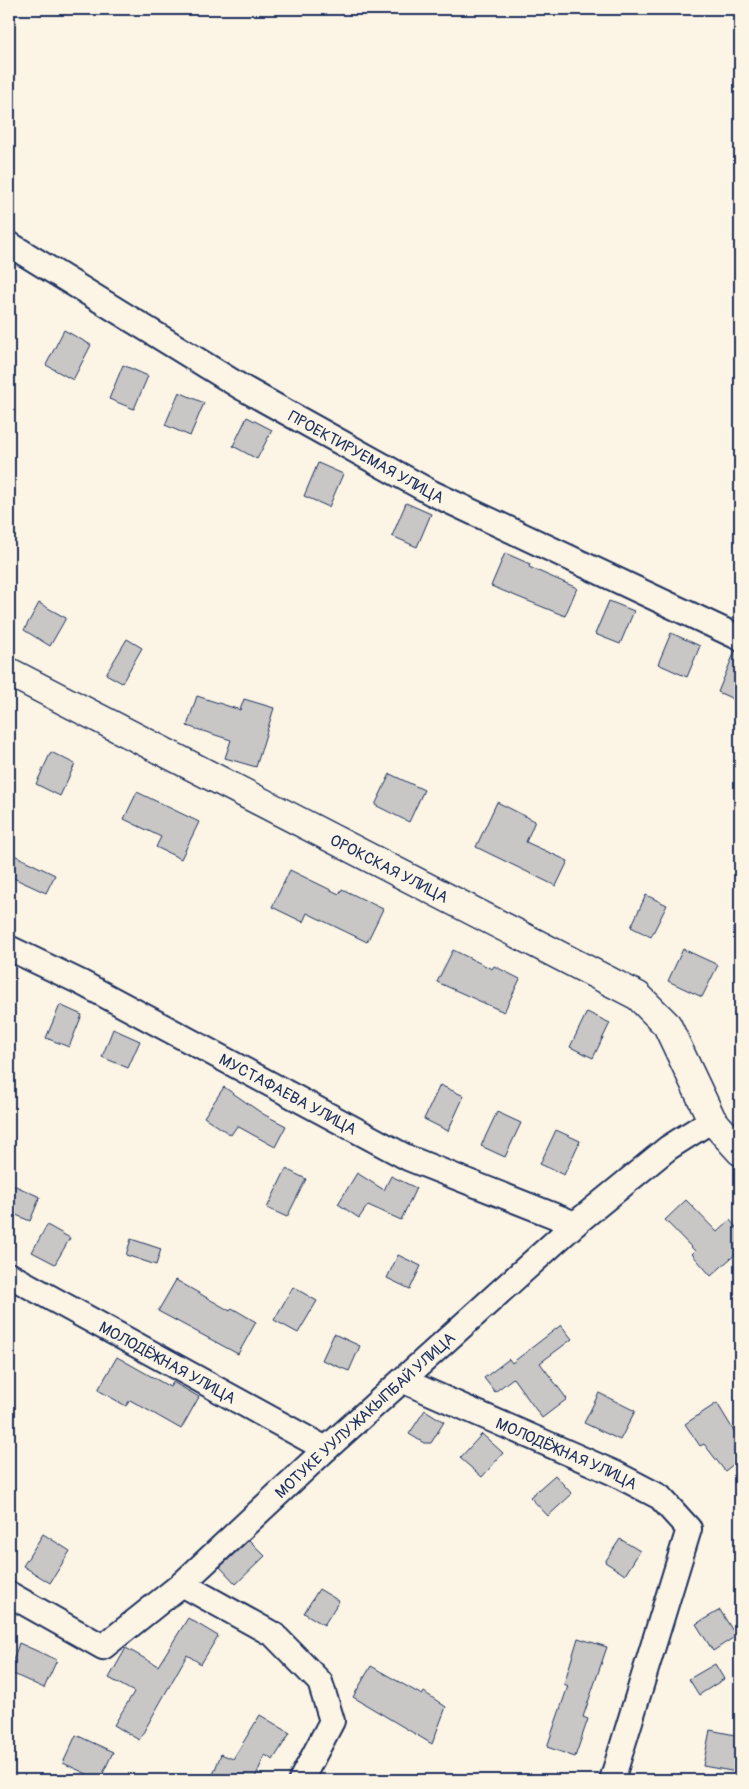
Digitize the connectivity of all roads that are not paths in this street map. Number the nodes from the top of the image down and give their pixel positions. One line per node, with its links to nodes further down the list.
1 (9, 244): 2 (street, ПРОЕКТИРУЕМАЯ УЛИЦА)
2 (740, 638)
3 (9, 672): 5 (street, ОРОКСКАЯ УЛИЦА)
4 (9, 948): 7 (street, МУСТАФАЕВА УЛИЦА)
5 (712, 1120): 6 (street, ОРОКСКАЯ УЛИЦА); 7 (street, МОТУКЕ УУЛУ ЖАКЫПБАЙ УЛИЦА)
6 (740, 1151)
7 (575, 1224): 9 (street, МОТУКЕ УУЛУ ЖАКЫПБАЙ УЛИЦА)
8 (9, 1275): 10 (street, МОЛОДЁЖНАЯ УЛИЦА)
9 (404, 1381): 10 (street, МОТУКЕ УУЛУ ЖАКЫПБАЙ УЛИЦА); 14 (street, МОЛОДЁЖНАЯ УЛИЦА)
10 (326, 1449): 11 (street, МОТУКЕ УУЛУ ЖАКЫПБАЙ УЛИЦА)
11 (182, 1584): 12 (street, МОТУКЕ УУЛУ ЖАКЫПБАЙ УЛИЦА); 13 (street)
12 (9, 1594)
13 (301, 1780)
14 (612, 1780)

